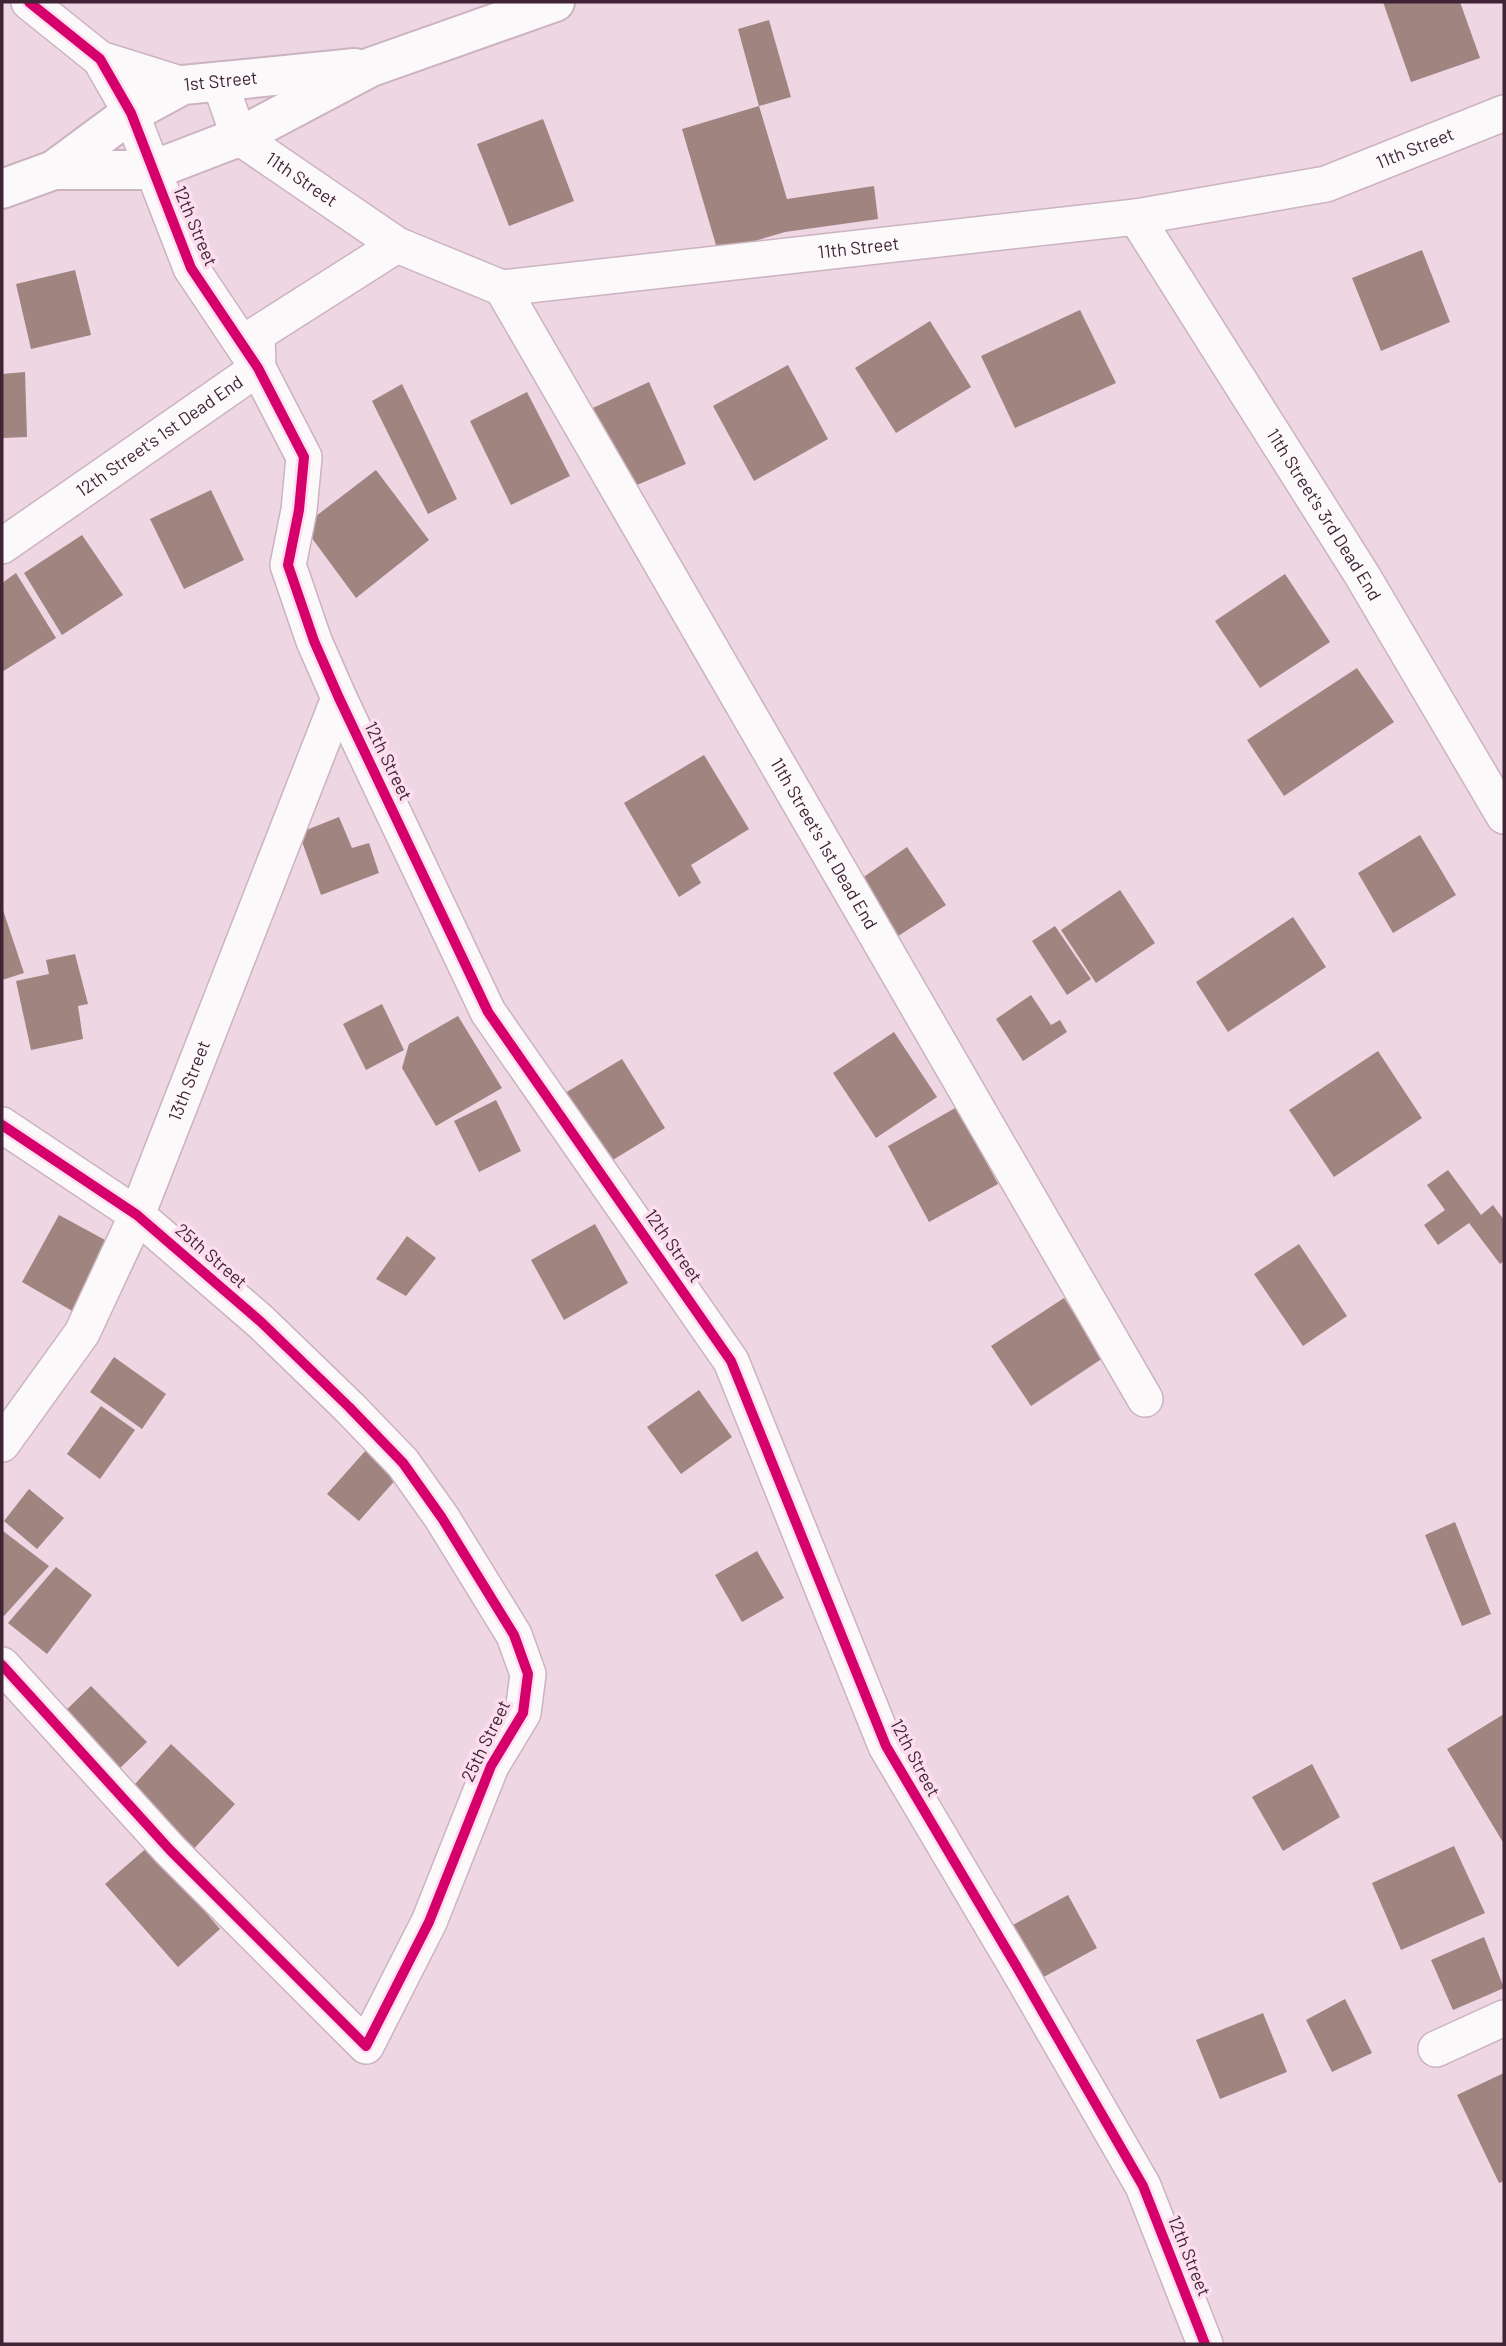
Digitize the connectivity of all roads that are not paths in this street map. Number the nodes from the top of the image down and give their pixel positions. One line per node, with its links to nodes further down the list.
1 (29, 2): 3 (street)
2 (555, 2): 4 (main road, 1st Street)
3 (100, 59): 5 (street); 6 (street, 12th Street)
4 (371, 67): 5 (main road, 1st Street); 8 (main road, 1st Street)
5 (201, 82): 6 (main road, 1st Street); 8 (street)
6 (131, 113): 9 (main road, 1st Street); 10 (street, 12th Street)
7 (1504, 113): 12 (street, 11th Street)
8 (239, 137): 10 (main road, 1st Street); 13 (street, 11th Street)
9 (54, 170): 10 (main road, 1st Street); 11 (main road, 1st Street)
10 (153, 170): 15 (street, 12th Street)
11 (2, 189)
12 (1136, 217): 14 (street, 11th Street); 18 (street, 11th Street's 3rd Dead End)
13 (397, 245): 14 (street, 11th Street); 15 (street, 12th Street's 1st Dead End)
14 (502, 288): 21 (street, 11th Street's 1st Dead End)
15 (258, 368): 16 (street, 12th Street's 1st Dead End); 17 (street, 12th Street)
16 (2, 546)
17 (338, 698): 20 (street, 13th Street); 26 (street, 12th Street)
18 (1504, 816)
19 (2, 1125): 20 (street, 25th Street)
20 (137, 1215): 22 (street, 13th Street); 23 (street, 25th Street)
21 (1145, 1399)
22 (2, 1444)
23 (2, 1665)
24 (1504, 2018): 25 (street)
25 (1436, 2049)
26 (1205, 2344)

